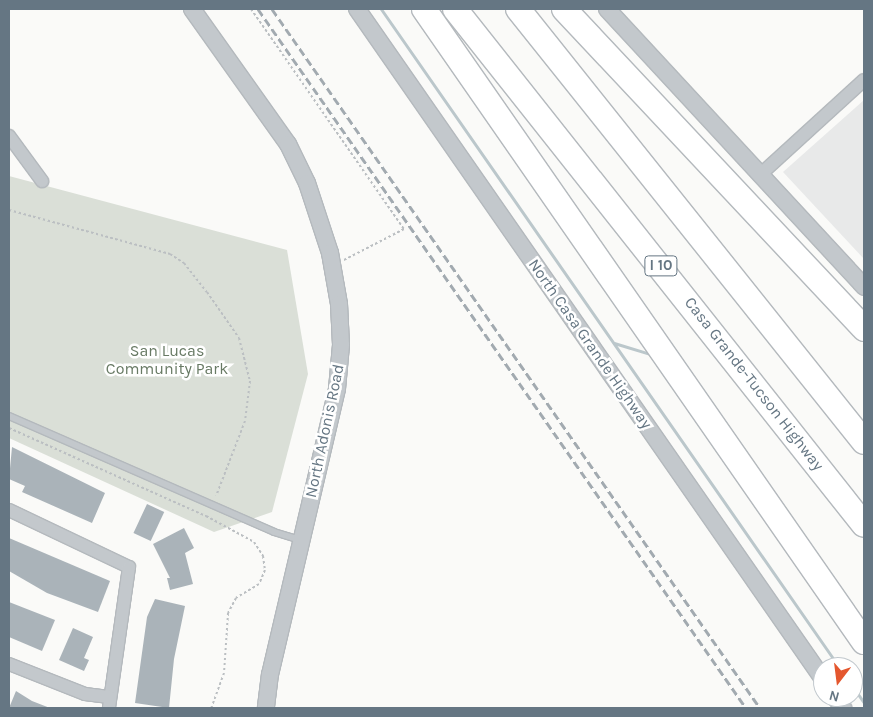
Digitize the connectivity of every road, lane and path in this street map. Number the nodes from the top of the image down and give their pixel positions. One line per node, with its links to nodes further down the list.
1 (192, 9): 14 (street, North Adonis Road)
2 (250, 9): 14 (path)
3 (357, 9): 27 (street, North Casa Grande Highway)
4 (424, 9): 25 (highway)
5 (455, 9): 23 (highway, Casa Grande-Tucson Highway / I 10)
6 (518, 9): 19 (highway)
7 (564, 9): 16 (highway)
8 (607, 9): 11 (street)
9 (862, 86): 11 (street)
10 (9, 136): 12 (street)
11 (761, 174): 15 (street)
12 (42, 181)
13 (9, 210): 20 (path)
14 (332, 266): 24 (street, North Adonis Road)
15 (864, 286)
16 (864, 329)
17 (9, 416): 20 (lane)
18 (9, 428): 22 (path)
19 (864, 442)
20 (212, 505): 22 (path); 24 (lane)
21 (9, 510): 28 (street)
22 (206, 516): 29 (path)
23 (864, 525)
24 (301, 540): 30 (street, North Adonis Road)
25 (864, 642)
26 (9, 664): 28 (street)
27 (813, 665)
28 (109, 703)
29 (210, 708)
30 (266, 708)

